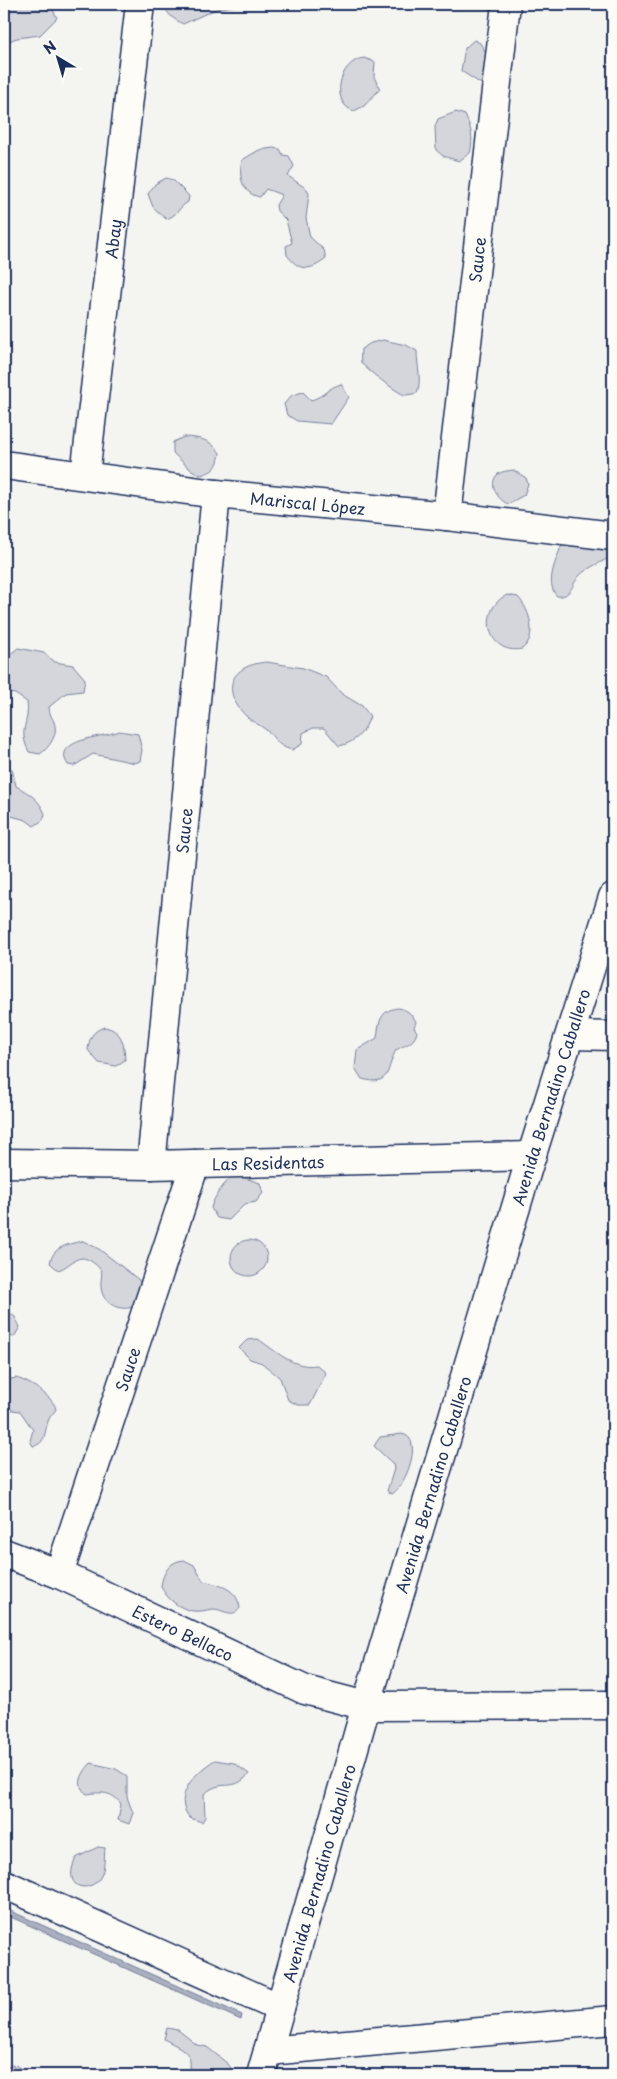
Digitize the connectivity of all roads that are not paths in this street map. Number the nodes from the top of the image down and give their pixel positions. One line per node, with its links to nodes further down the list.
1 (140, 4): 4 (street, Abay)
2 (506, 4): 6 (street, Sauce)
3 (4, 465): 4 (street, Mariscal López)
4 (85, 475): 5 (street, Mariscal López)
5 (216, 494): 6 (street, Mariscal López); 14 (street, Sauce)
6 (447, 516): 7 (street, Mariscal López)
7 (613, 536)
8 (613, 897): 9 (street, Avenida Bernadino Caballero)
9 (570, 1035): 10 (street); 11 (street, Avenida Bernadino Caballero)
10 (613, 1036)
11 (532, 1156): 13 (street, Las Residentas); 18 (street, Avenida Bernadino Caballero)
12 (4, 1163): 14 (street, Las Residentas)
13 (195, 1164): 14 (street, Las Residentas); 16 (street, Sauce)
14 (151, 1165)
15 (4, 1553): 16 (street, Estero Bellaco)
16 (59, 1574): 18 (street, Estero Bellaco)
17 (613, 1705): 18 (street, Estero Bellaco)
18 (366, 1706): 20 (street, Avenida Bernadino Caballero)
19 (4, 1884): 20 (street)
20 (280, 2008): 22 (street, Avenida Bernadino Caballero)
21 (613, 2020): 22 (street)
22 (264, 2063)

